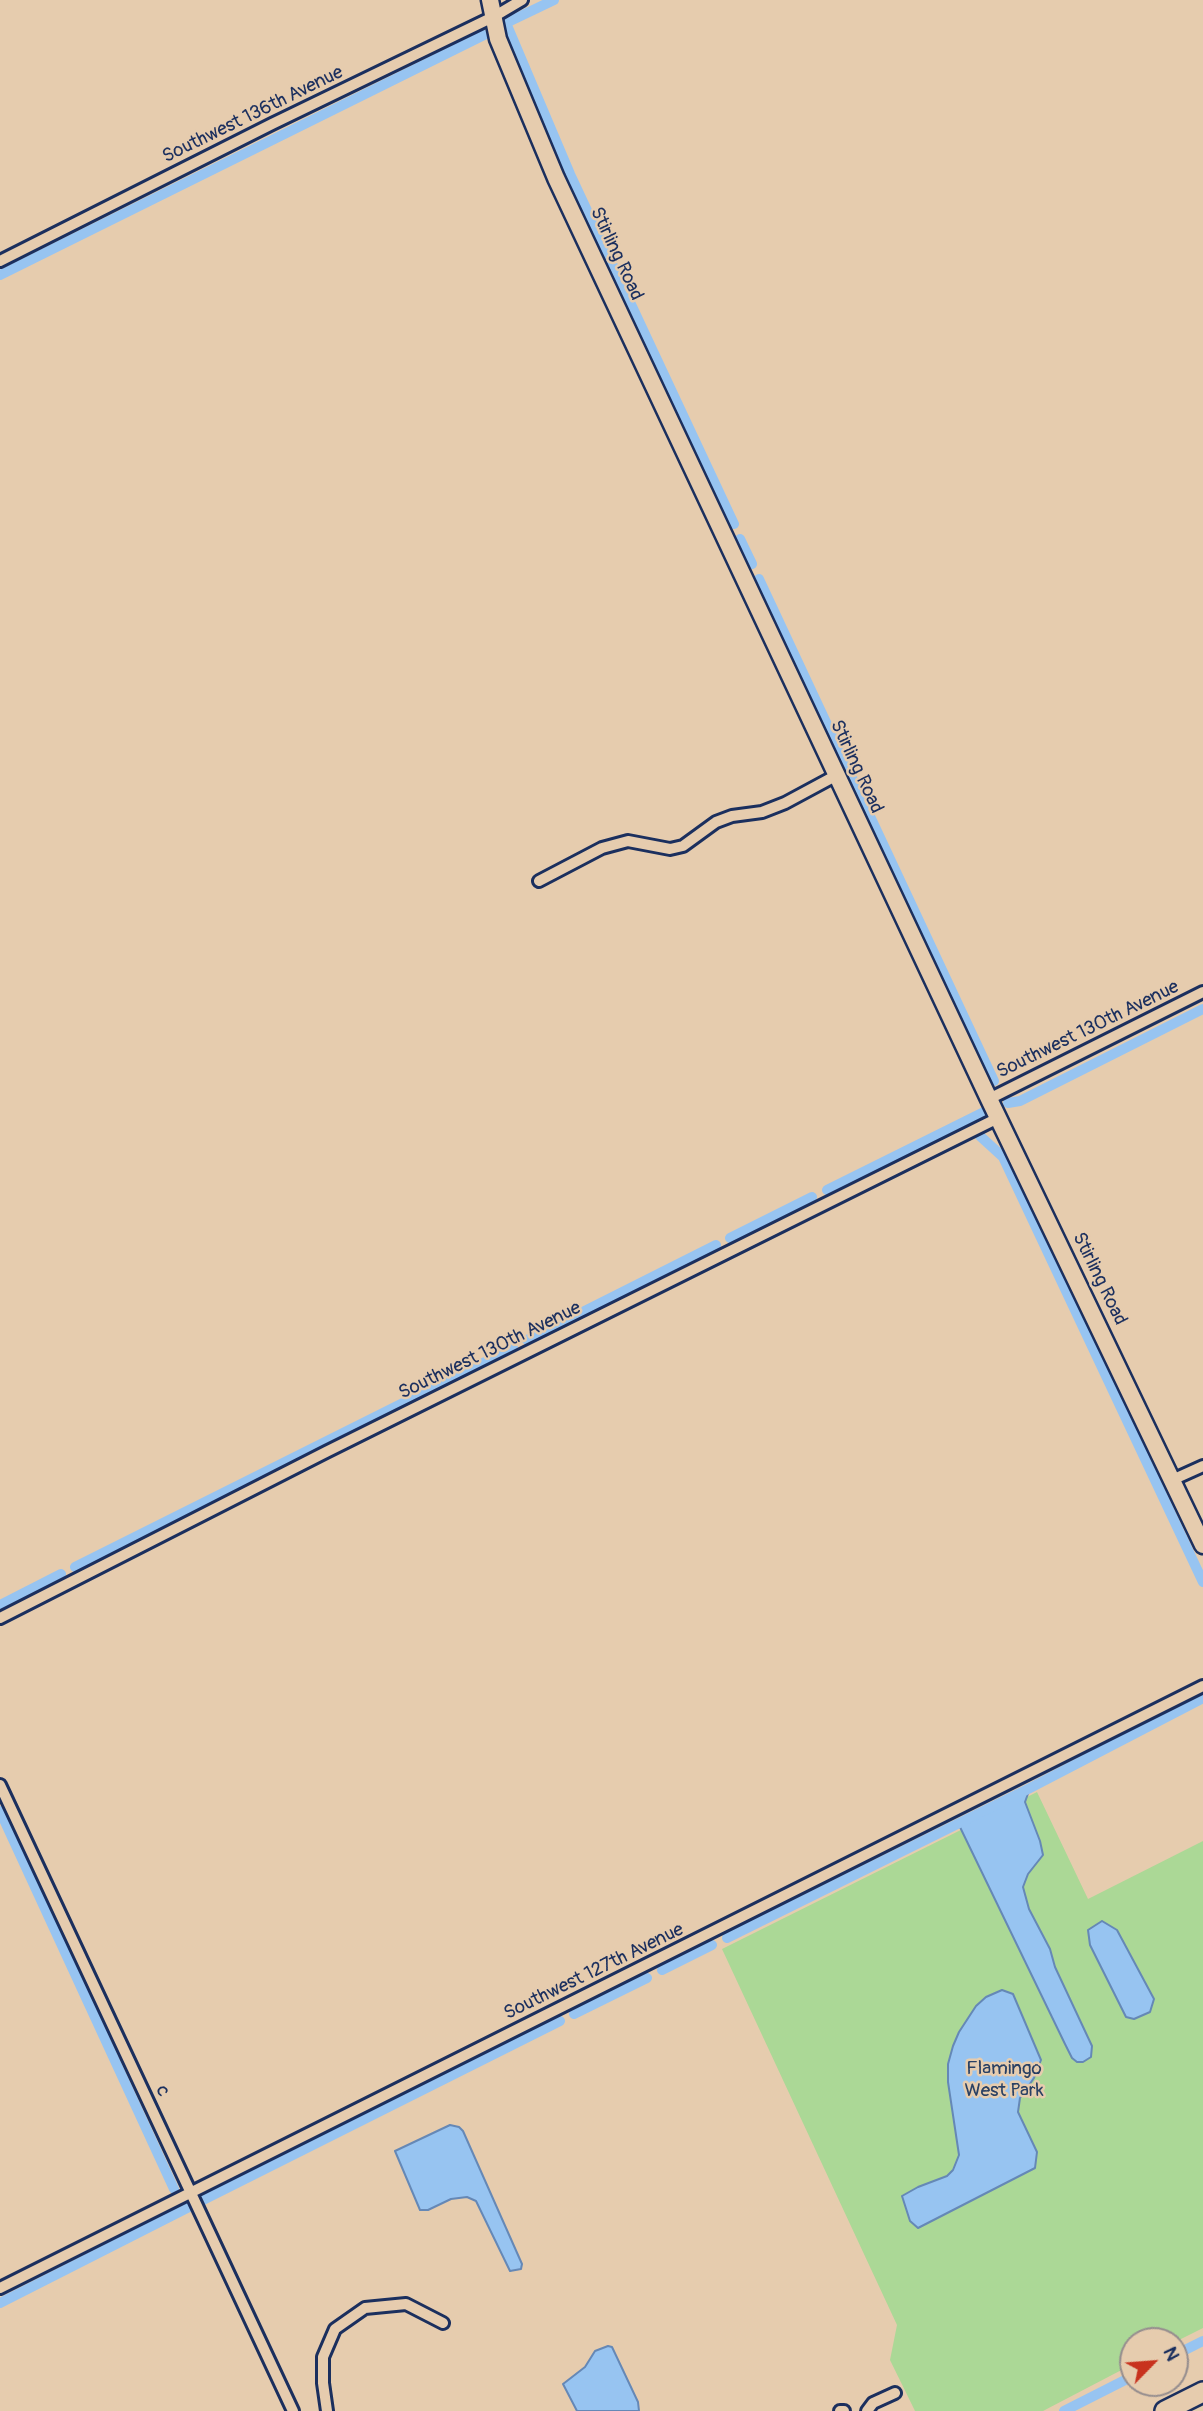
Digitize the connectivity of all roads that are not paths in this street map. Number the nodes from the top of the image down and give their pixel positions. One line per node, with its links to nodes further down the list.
1 (490, 0): 3 (street, Stirling Road)
2 (522, 0): 3 (street, Southwest 136th Avenue)
3 (495, 16): 4 (street, Southwest 136th Avenue); 5 (street, Stirling Road)
4 (0, 261)
5 (837, 775): 6 (street); 8 (street, Stirling Road)
6 (539, 881)
7 (1203, 992): 8 (street, Southwest 130th Avenue)
8 (989, 1099): 9 (street, Stirling Road)
9 (998, 1118): 11 (street, Stirling Road); 13 (street, Southwest 130th Avenue)
10 (1203, 1466): 11 (street)
11 (1172, 1480): 12 (street, Stirling Road)
12 (1203, 1545)
13 (0, 1618)
14 (1203, 1686): 16 (street, Southwest 127th Avenue)
15 (0, 1785): 16 (street, c)
16 (189, 2192): 17 (street, Southwest 127th Avenue); 21 (street, c)
17 (0, 2288)
18 (443, 2323): 22 (street)
19 (1203, 2392): 24 (highway)
20 (895, 2393): 23 (street)
21 (293, 2411)
22 (327, 2411)
23 (867, 2411)
24 (1165, 2411)

